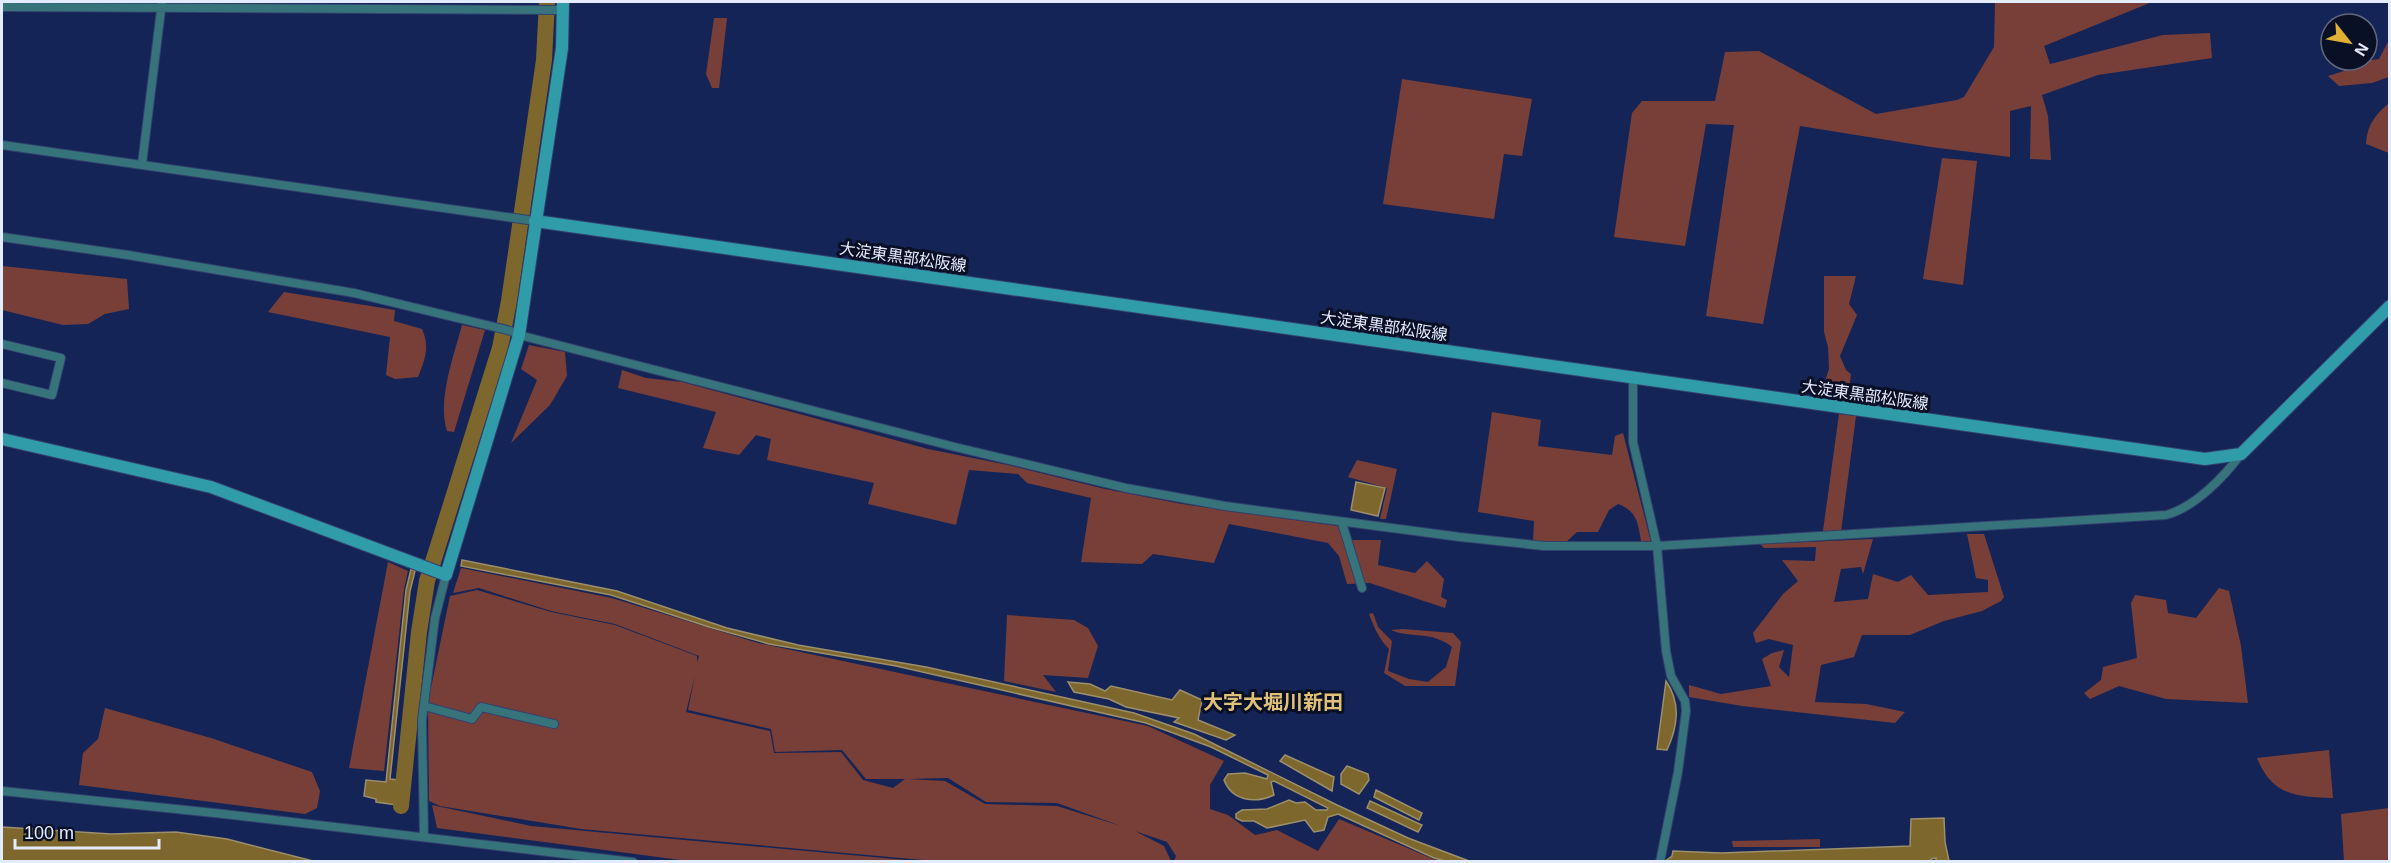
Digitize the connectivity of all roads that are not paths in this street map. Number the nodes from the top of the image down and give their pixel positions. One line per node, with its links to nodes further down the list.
1 (162, 4): 2 (street); 3 (street); 5 (street)
2 (560, 7): 6 (main road)
3 (2, 8)
4 (2, 145): 5 (street)
5 (142, 164): 6 (street)
6 (532, 221): 9 (main road); 11 (main road, 大淀東黒部松阪線)
7 (2, 237): 9 (street)
8 (2390, 306): 14 (main road)
9 (515, 333): 15 (street); 17 (main road)
10 (2, 344): 12 (street)
11 (1633, 379): 14 (main road, 大淀東黒部松阪線); 16 (street)
12 (2, 383)
13 (2, 439): 17 (main road)
14 (2241, 454): 16 (street)
15 (1342, 523): 16 (street); 18 (street)
16 (1657, 546): 24 (street)
17 (443, 574): 19 (street)
18 (1362, 588)
19 (424, 706): 20 (street); 22 (street)
20 (554, 724)
21 (2, 791): 22 (street)
22 (424, 837): 23 (street)
23 (633, 861)
24 (1660, 861)

